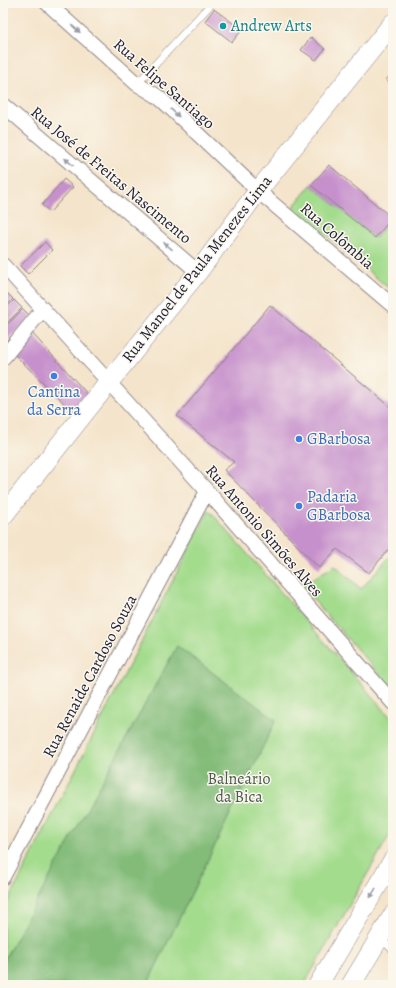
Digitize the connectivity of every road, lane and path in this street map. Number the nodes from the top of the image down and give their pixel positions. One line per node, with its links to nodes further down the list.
1 (47, 3): 4 (street, Rua Felipe Santiago, one-way to 4)
2 (212, 3): 4 (lane)
3 (393, 22): 6 (street, Rua Manoel de Paula Menezes Lima)
4 (138, 84): 6 (street, Rua Felipe Santiago, one-way to 6)
5 (3, 105): 8 (street, Rua José de Freitas Nascimento, one-way to 5)
6 (258, 191): 8 (street, Rua Manoel de Paula Menezes Lima); 9 (street, Rua Colômbia)
7 (3, 265): 10 (street, Rua Antonio Simões Alves)
8 (198, 272): 12 (street, Rua Manoel de Paula Menezes Lima)
9 (393, 306)
10 (43, 309): 11 (street); 12 (street, Rua Antonio Simões Alves)
11 (3, 358)
12 (109, 382): 13 (street, Rua Antonio Simões Alves); 14 (street, Rua Manoel de Paula Menezes Lima)
13 (207, 491): 15 (street, Rua Antonio Simões Alves); 17 (street, Rua Renaide Cardoso Souza)
14 (3, 516)
15 (393, 703)
16 (393, 860): 21 (street, one-way to 21)
17 (3, 877)
18 (393, 915): 19 (street)
19 (379, 937): 20 (lane); 22 (street)
20 (393, 950)
21 (318, 985)
22 (350, 985)

